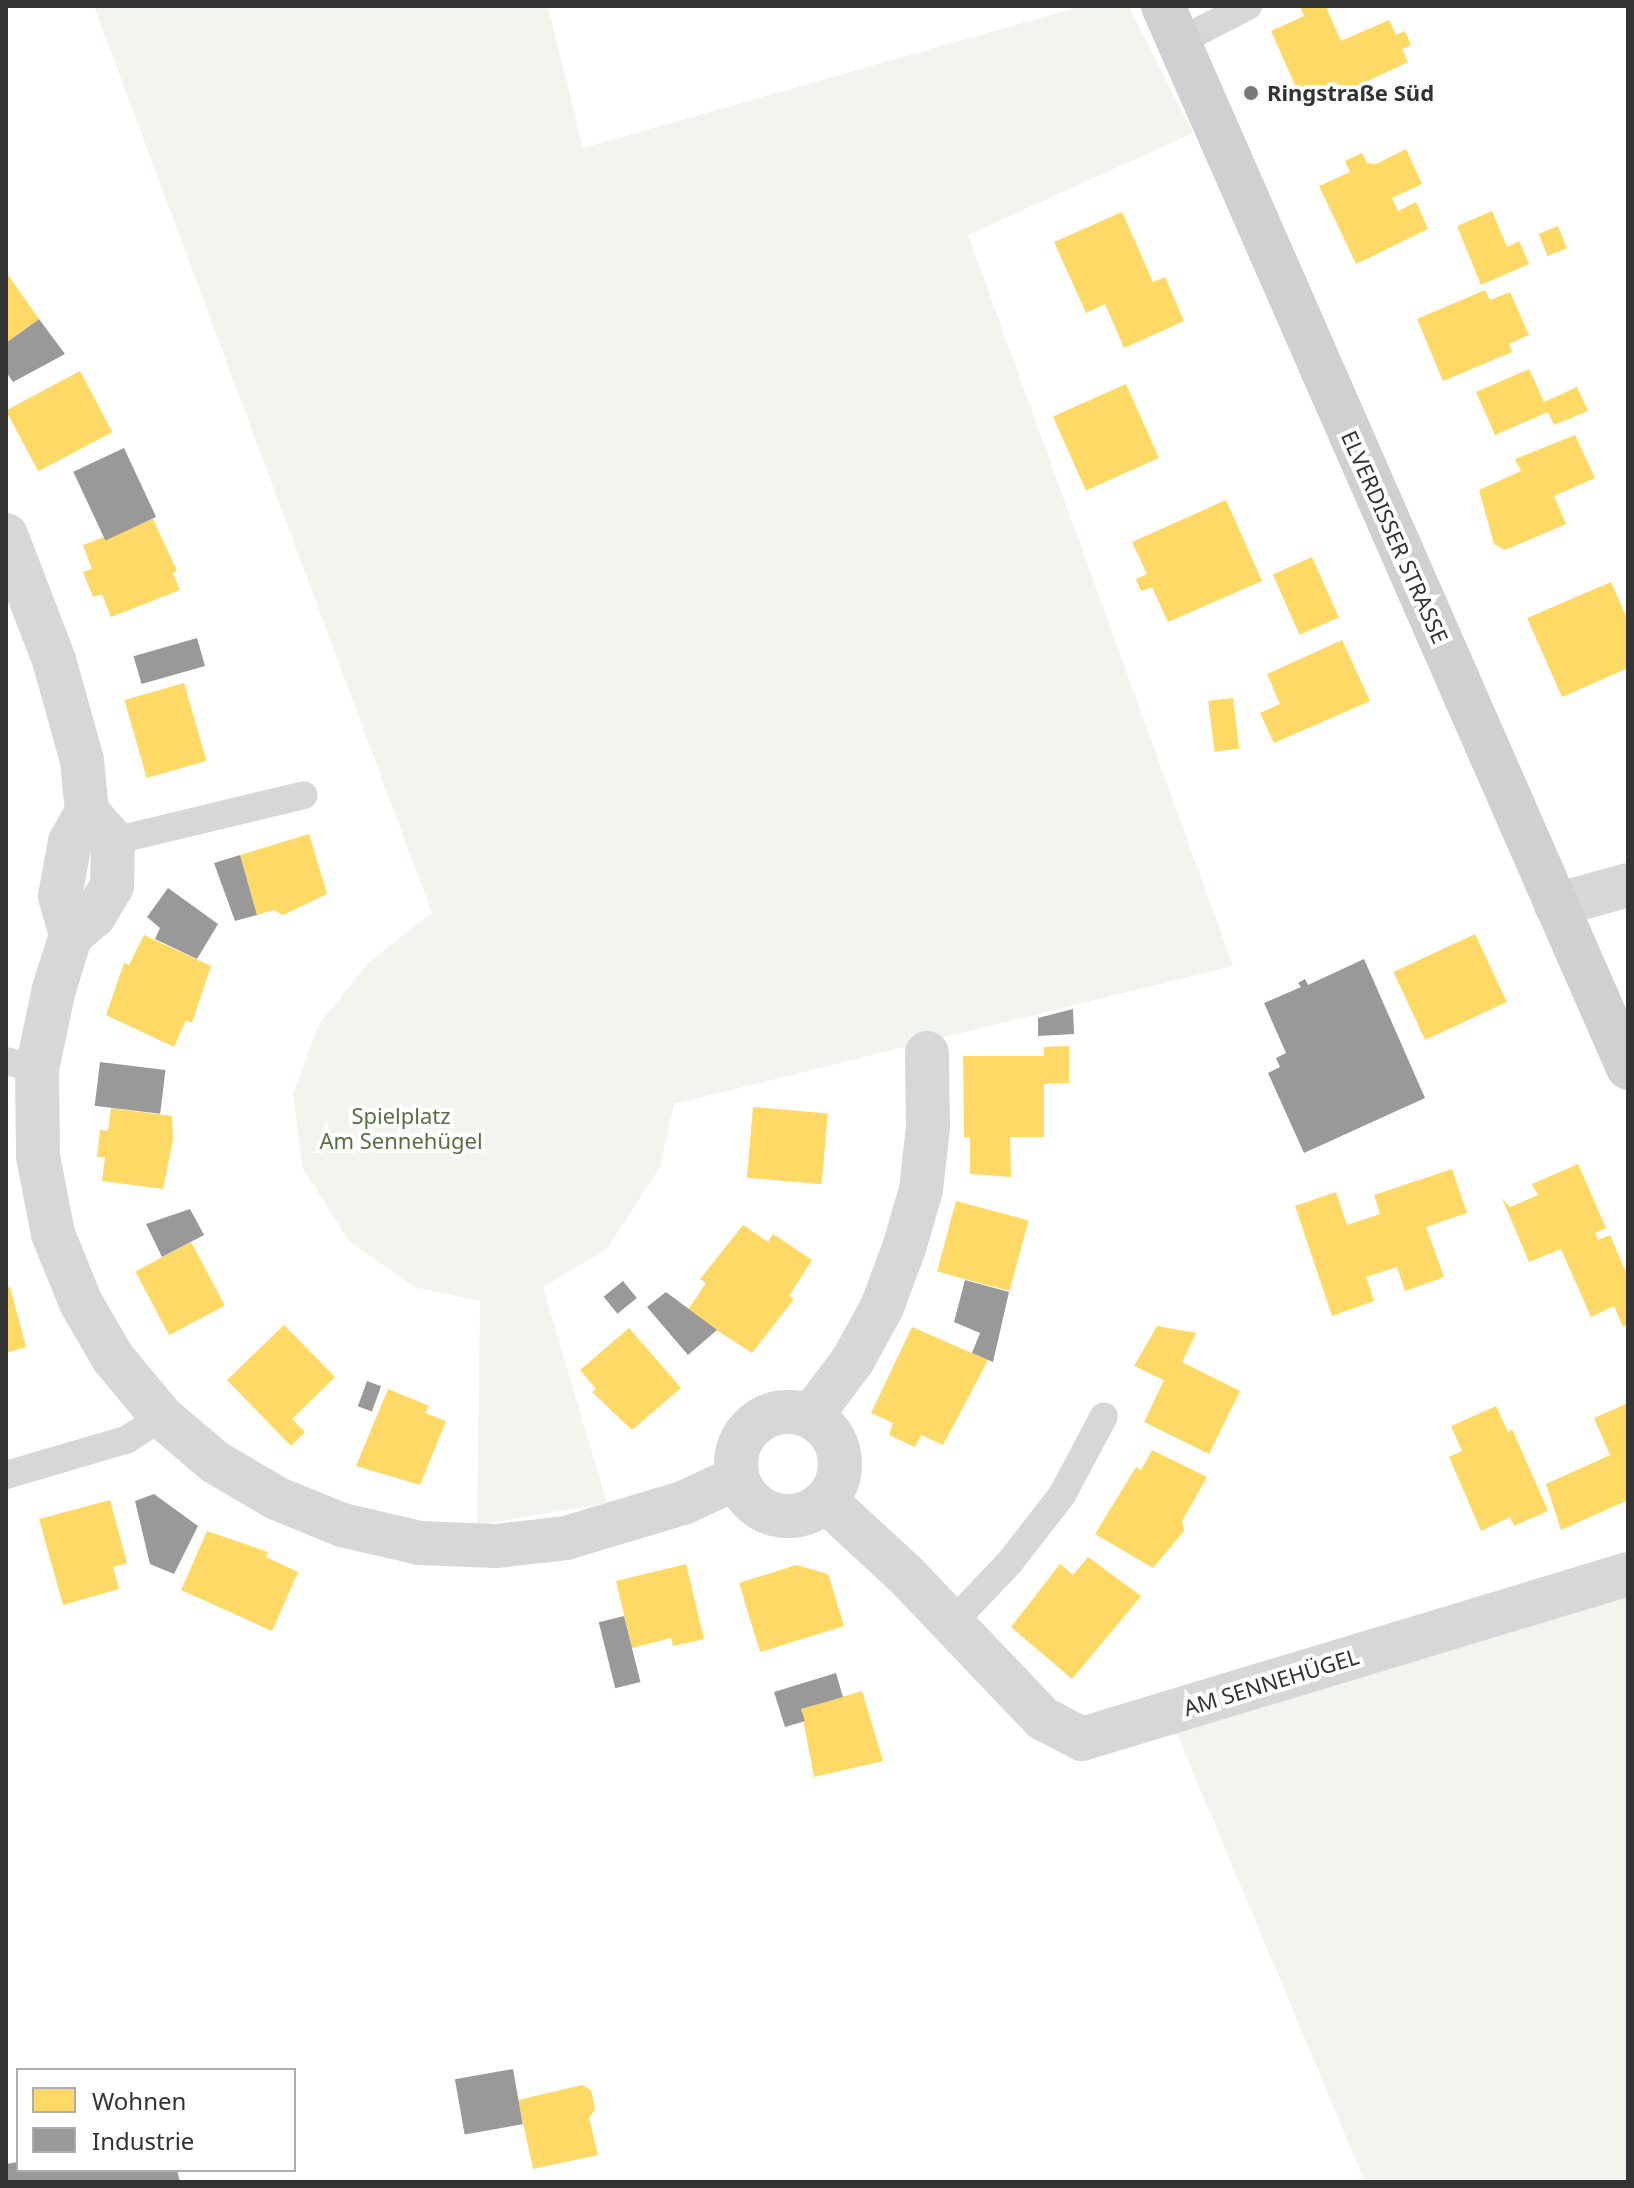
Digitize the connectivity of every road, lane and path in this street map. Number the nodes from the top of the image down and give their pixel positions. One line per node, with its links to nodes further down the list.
1 (1248, 6): 2 (lane)
2 (1170, 24): 7 (main road, ELVERDISSER STRASSE)
3 (6, 535): 5 (street)
4 (304, 795): 5 (lane)
5 (100, 826): 9 (street)
6 (1628, 885): 7 (street)
7 (1556, 905): 10 (main road, ELVERDISSER STRASSE)
8 (927, 1053): 11 (street)
9 (21, 1065): 13 (street)
10 (1628, 1068)
11 (811, 1416): 15 (street); 16 (street)
12 (1104, 1416): 18 (lane)
13 (162, 1417): 14 (lane); 15 (street)
14 (6, 1475)
15 (737, 1478): 16 (street)
16 (826, 1501): 18 (street, AM SENNEHÜGEL)
17 (1628, 1574): 18 (street, AM SENNEHÜGEL)
18 (950, 1625)

